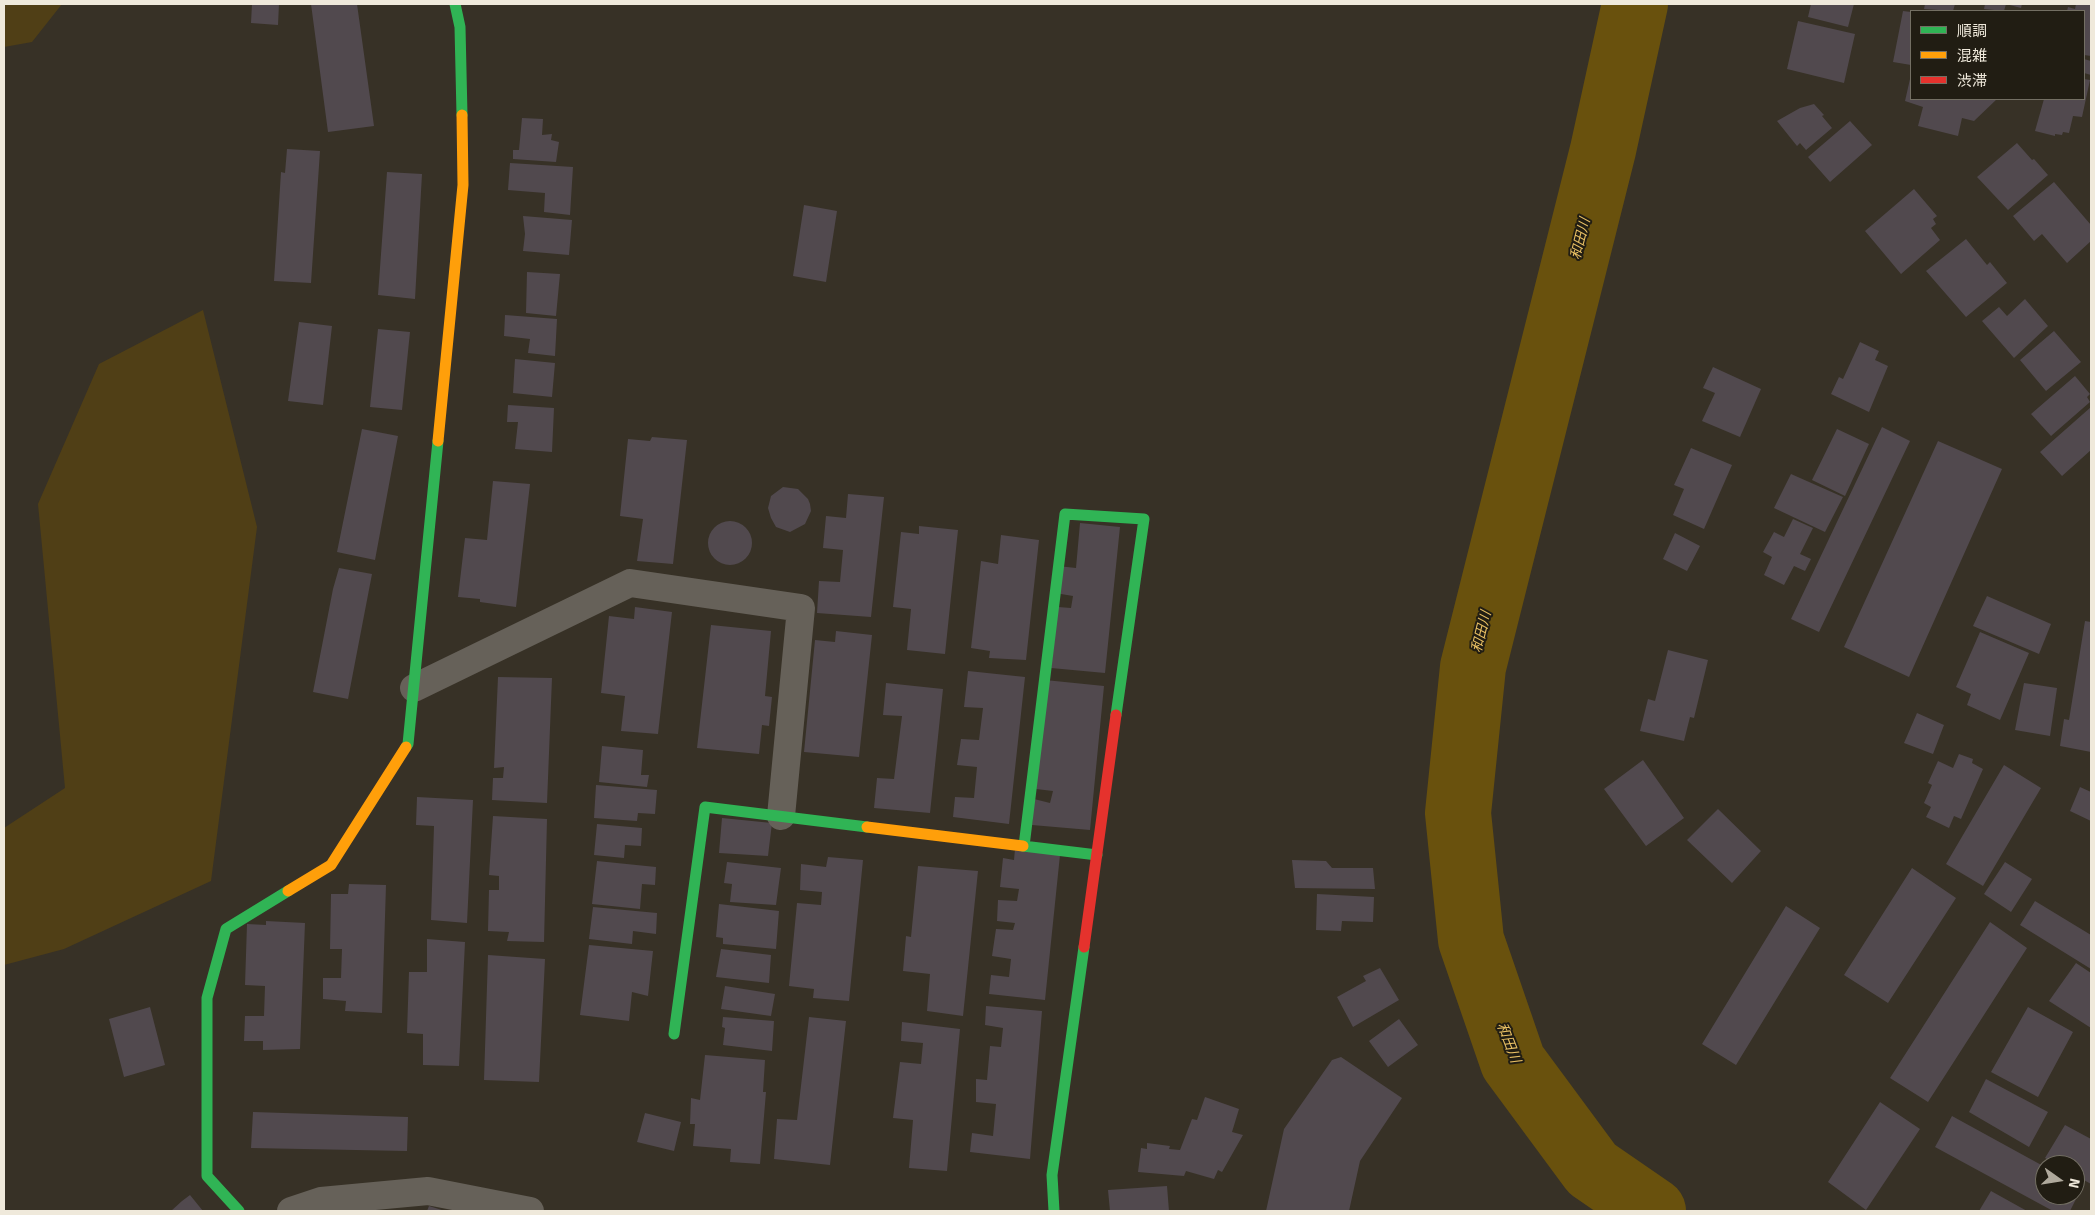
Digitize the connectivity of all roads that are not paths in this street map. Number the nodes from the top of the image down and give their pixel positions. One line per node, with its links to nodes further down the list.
1 (455, 4): 2 (street)
2 (414, 688): 3 (street); 7 (street)
3 (781, 816): 4 (street); 6 (street)
4 (1024, 846): 5 (street); 5 (street)
5 (1097, 855): 10 (street)
6 (674, 1034)
7 (239, 1211)
8 (291, 1211): 9 (street)
9 (530, 1211)
10 (1054, 1211)

